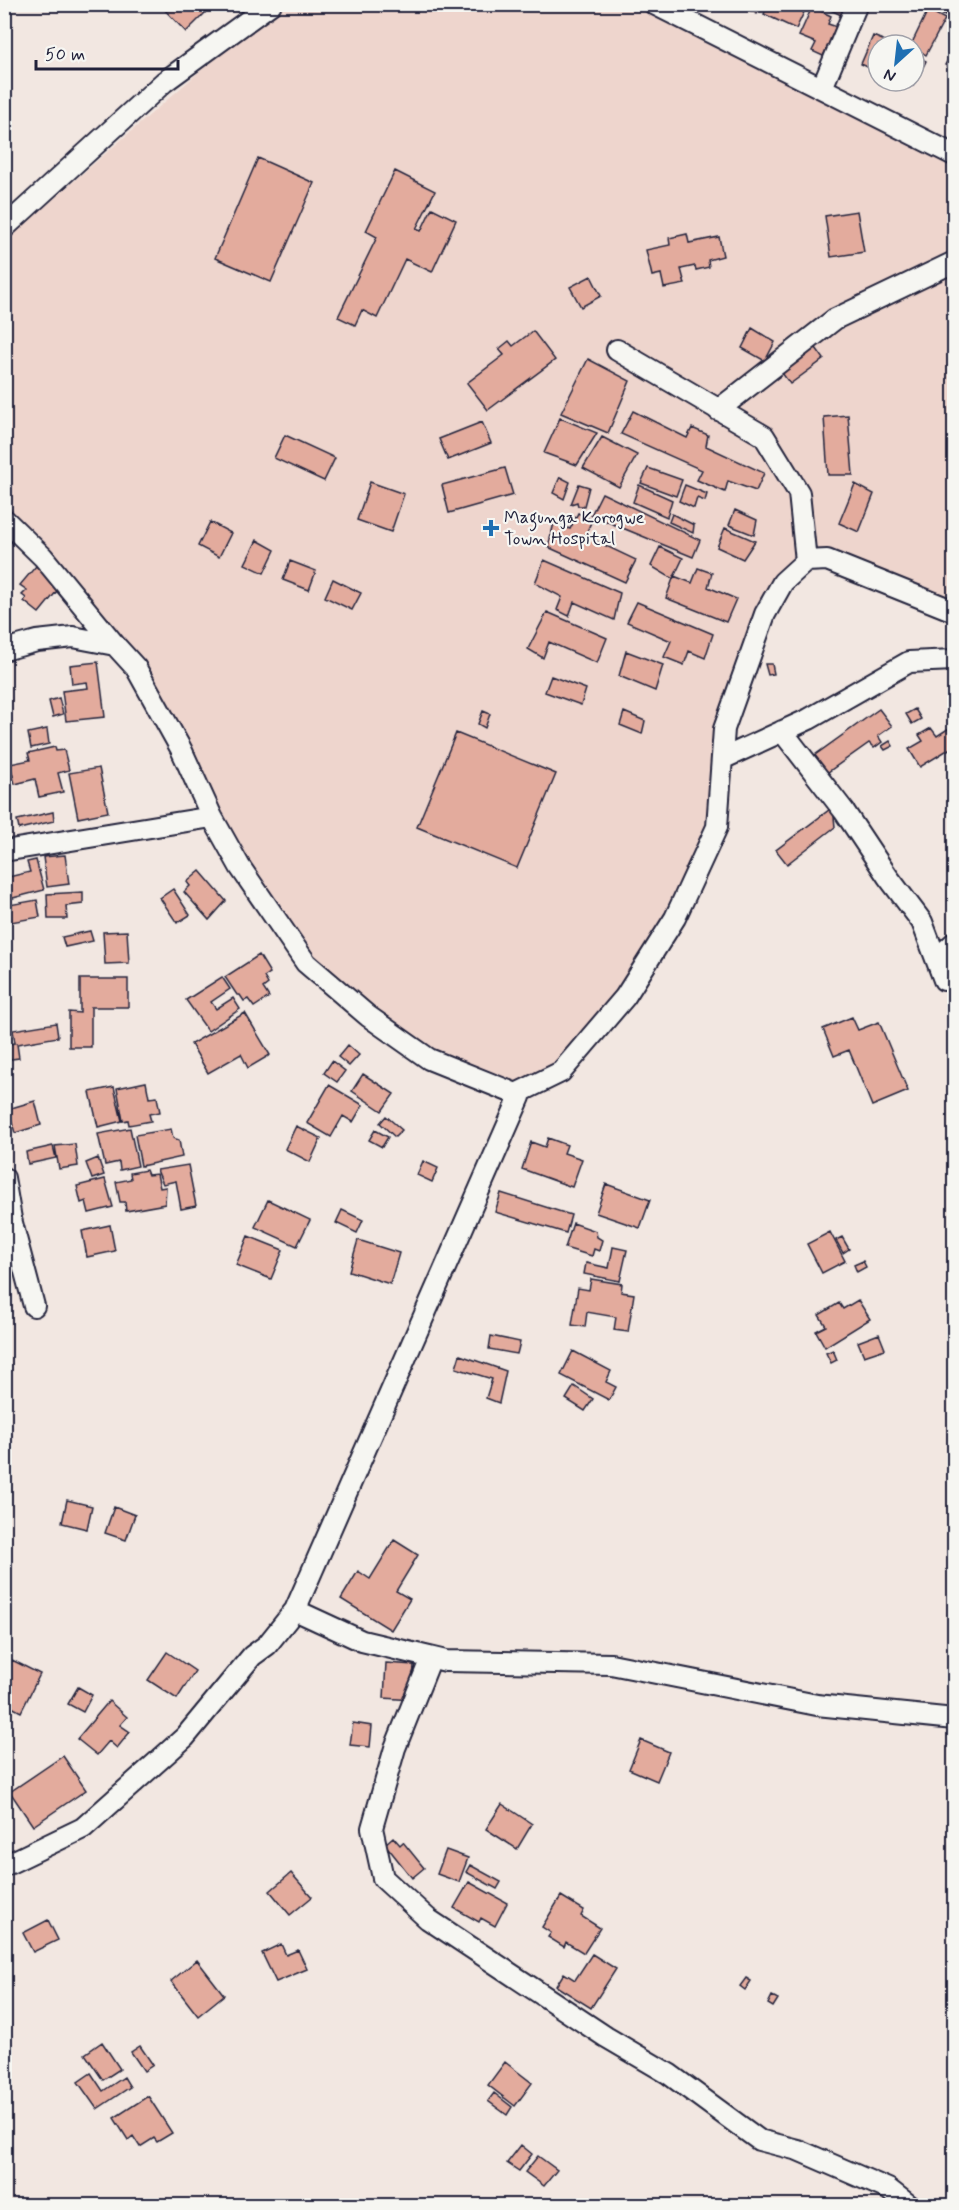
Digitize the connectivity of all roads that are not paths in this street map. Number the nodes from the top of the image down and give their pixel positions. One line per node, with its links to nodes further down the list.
1 (271, 4): 6 (street)
2 (857, 4): 4 (street)
3 (664, 7): 4 (street)
4 (822, 88): 5 (street)
5 (954, 155)
6 (4, 228)
7 (954, 262): 9 (street)
8 (617, 350): 9 (street)
9 (718, 410): 11 (street)
10 (4, 519): 13 (street)
11 (806, 561): 12 (street); 17 (street)
12 (954, 611)
13 (115, 645): 14 (street); 18 (street)
14 (4, 650)
15 (954, 660): 16 (street)
16 (782, 731): 17 (street); 21 (street)
17 (722, 759): 23 (street)
18 (212, 817): 19 (street); 23 (street)
19 (4, 851)
20 (954, 943): 21 (street)
21 (936, 959): 22 (street)
22 (944, 980)
23 (516, 1094): 26 (street)
24 (4, 1178): 25 (street)
25 (34, 1306)
26 (295, 1610): 27 (street); 29 (street)
27 (431, 1658): 28 (street); 30 (street)
28 (954, 1719)
29 (4, 1866)
30 (910, 2205)

